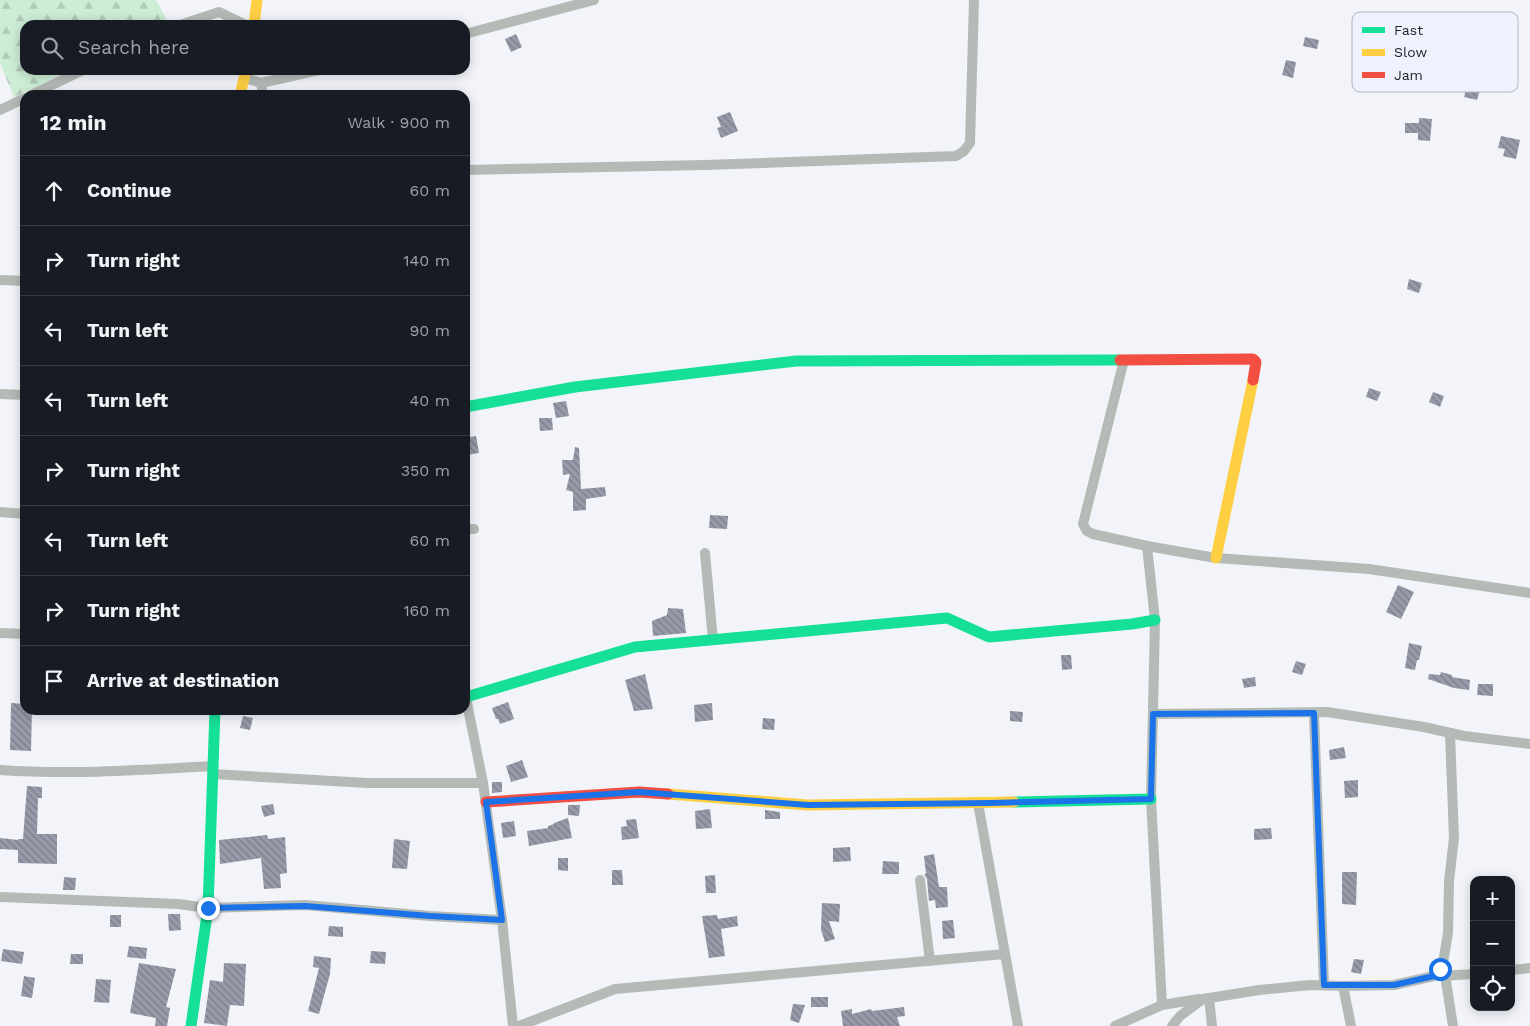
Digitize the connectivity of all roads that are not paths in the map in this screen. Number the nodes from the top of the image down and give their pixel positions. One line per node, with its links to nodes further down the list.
1 (257, 0): 6 (street)
2 (594, 0): 7 (street)
3 (974, 0): 18 (street)
4 (195, 20): 5 (street)
5 (236, 20)
6 (255, 20)
7 (470, 33)
8 (72, 75): 13 (street)
9 (245, 75): 14 (street)
10 (247, 75): 12 (street)
11 (297, 75): 12 (street)
12 (261, 83): 15 (street)
13 (41, 90)
14 (241, 90)
15 (262, 90)
16 (20, 100): 17 (street)
17 (0, 110)
18 (470, 170)
19 (0, 280): 20 (street)
20 (20, 281)
21 (1124, 360): 24 (street); 27 (street); 29 (street)
22 (0, 394): 23 (street)
23 (20, 395)
24 (470, 406)
25 (0, 512): 26 (street)
26 (20, 514)
27 (1146, 546): 29 (street); 31 (street)
28 (705, 553): 34 (street)
29 (1216, 558): 30 (street)
30 (1530, 593)
31 (1155, 620): 34 (street); 37 (street)
32 (0, 633): 33 (street)
33 (20, 634)
34 (714, 640): 35 (street)
35 (470, 694)
36 (1314, 713): 37 (street); 40 (street); 59 (street)
37 (1153, 714): 45 (street)
38 (215, 715): 43 (street)
39 (470, 715): 44 (street)
40 (1450, 734): 41 (street); 58 (street)
41 (1530, 744)
42 (0, 770): 43 (street)
43 (212, 770): 44 (street); 50 (street)
44 (483, 783): 46 (street)
45 (1151, 799): 47 (street); 62 (street)
46 (486, 802): 47 (street); 51 (street)
47 (978, 803): 52 (street)
48 (920, 880): 53 (street)
49 (0, 897): 50 (street)
50 (208, 908): 51 (street); 63 (street)
51 (502, 920): 64 (street)
52 (1005, 954): 53 (street); 66 (street)
53 (930, 961): 65 (street)
54 (1530, 968): 55 (street)
55 (1515, 970)
56 (1470, 974): 57 (street)
57 (1445, 975): 58 (street); 71 (street)
58 (1434, 976): 60 (street)
59 (1324, 985): 60 (street); 61 (street)
60 (1343, 986): 70 (street)
61 (1206, 998): 62 (street); 68 (street); 69 (street)
62 (1162, 1005): 67 (street)
63 (191, 1026)
64 (513, 1026)
65 (519, 1026)
66 (1018, 1026)
67 (1115, 1026)
68 (1172, 1026)
69 (1212, 1026)
70 (1351, 1026)
71 (1453, 1026)

